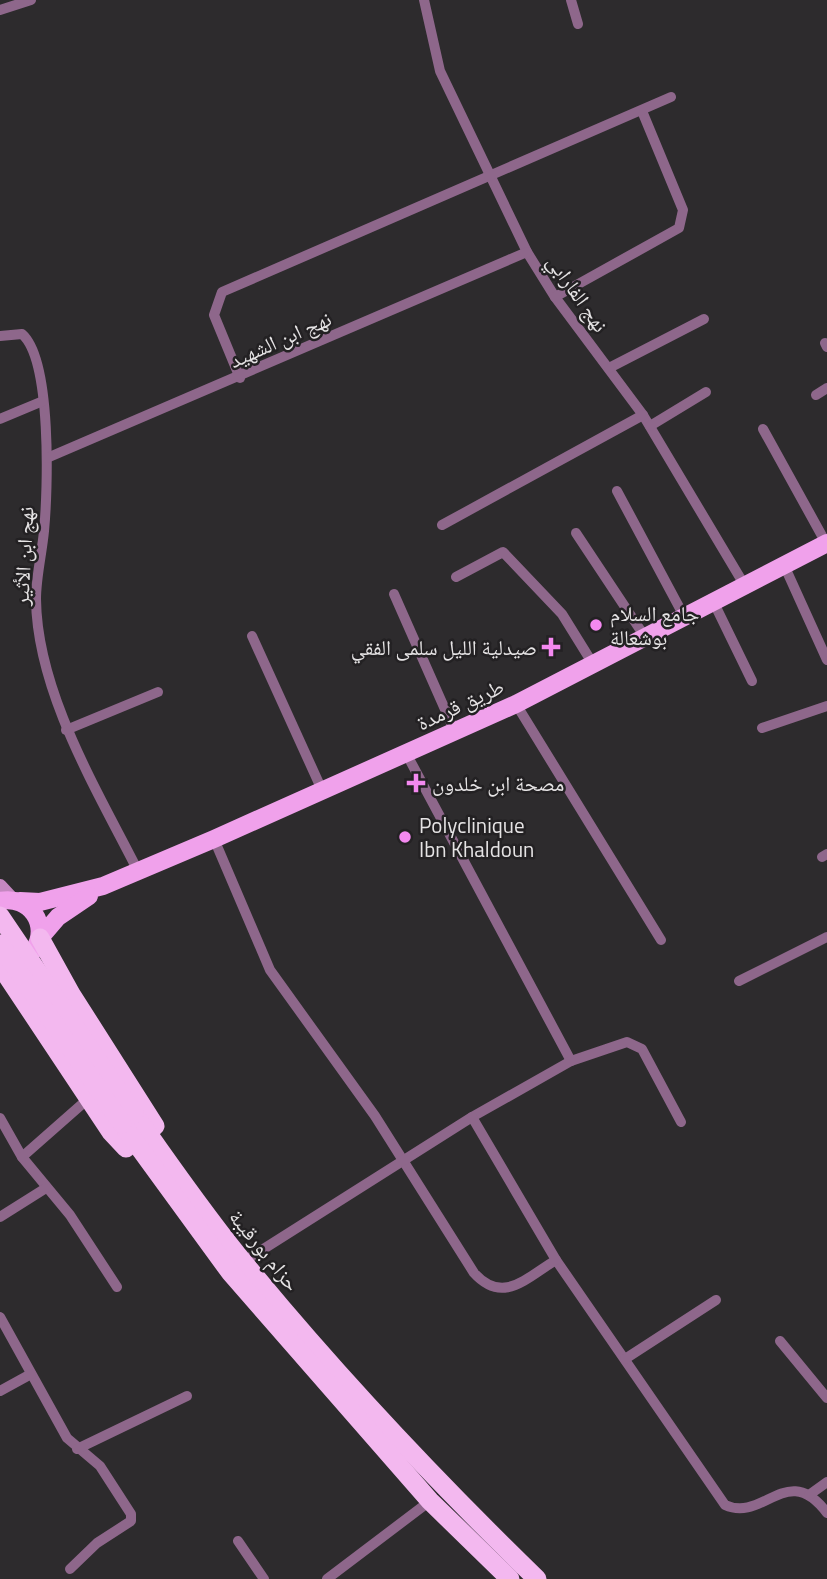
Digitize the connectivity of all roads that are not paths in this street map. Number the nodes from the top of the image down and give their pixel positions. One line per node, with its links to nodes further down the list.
1 (31, 0): 4 (street)
2 (424, 0): 8 (street, نهج الفارابي)
3 (571, 0): 5 (street)
4 (0, 10)
5 (579, 24)
6 (671, 97): 7 (street)
7 (642, 111): 8 (street); 10 (street)
8 (489, 178): 9 (street, نهج الفارابي); 14 (street)
9 (527, 252): 10 (street, نهج الفارابي); 14 (street, نهج ابن الشهيد)
10 (555, 297): 13 (street, نهج الفارابي)
11 (704, 319): 13 (street)
12 (0, 336): 18 (street, نهج ابن الأثير)
13 (609, 368): 19 (street, نهج الفارابي)
14 (240, 378): 23 (street, نهج ابن الشهيد)
15 (827, 388): 17 (street)
16 (706, 392): 21 (street)
17 (816, 395)
18 (43, 401): 20 (street); 23 (street, نهج ابن الأثير)
19 (643, 415): 21 (street, نهج الفارابي); 25 (street)
20 (0, 419)
21 (650, 426): 30 (street, نهج الفارابي)
22 (763, 429): 27 (street)
23 (47, 458): 43 (street, نهج ابن الأثير)
24 (617, 491): 33 (street)
25 (442, 525)
26 (576, 533): 35 (street)
27 (827, 543): 28 (main road, طريق قرمدة)
28 (784, 565): 30 (main road, طريق قرمدة); 36 (street)
29 (456, 577): 37 (street)
30 (745, 586): 32 (main road, طريق قرمدة)
31 (394, 594): 44 (street)
32 (714, 603): 33 (main road, طريق قرمدة); 38 (street)
33 (685, 618): 35 (main road, طريق قرمدة)
34 (252, 636): 46 (street)
35 (645, 637): 37 (main road, طريق قرمدة)
36 (827, 660)
37 (593, 664): 40 (main road, طريق قرمدة)
38 (752, 681)
39 (158, 692): 43 (street)
40 (516, 704): 44 (main road, طريق قرمدة); 55 (street)
41 (827, 706): 42 (street)
42 (762, 728)
43 (66, 730): 48 (street, نهج ابن الأثير)
44 (455, 732): 45 (main road, طريق قرمدة)
45 (406, 753): 46 (main road, طريق قرمدة); 59 (street)
46 (322, 790): 47 (main road, طريق قرمدة)
47 (214, 839): 48 (main road, طريق قرمدة); 66 (street)
48 (138, 871): 50 (main road, طريق قرمدة)
49 (0, 886): 51 (main road)
50 (103, 886): 51 (main road, طريق قرمدة); 53 (main road, طريق قرمدة)
51 (11, 901): 53 (main road)
52 (0, 916): 63 (highway, حزام بورقيبة, bridge)
53 (40, 937): 57 (main road, طريق قرمدة); 68 (highway)
54 (827, 937): 58 (street)
55 (661, 940)
56 (0, 944): 63 (highway, حزام بورقيبة, bridge)
57 (0, 963): 60 (highway)
58 (739, 981)
59 (571, 1061): 61 (street); 64 (street)
60 (89, 1098): 65 (street); 68 (highway)
61 (472, 1116): 66 (street); 70 (street)
62 (0, 1118): 65 (street)
63 (128, 1119): 68 (highway, حزام بورقيبة)
64 (681, 1122)
65 (22, 1157): 67 (street)
66 (405, 1162): 70 (street); 71 (street)
67 (46, 1188): 69 (street); 72 (street)
68 (196, 1212): 71 (highway, حزام بورقيبة); 84 (highway, حزام بورقيبة)
69 (0, 1217)
70 (556, 1260): 76 (street)
71 (243, 1262): 91 (highway, حزام بورقيبة)
72 (117, 1286)
73 (716, 1300): 76 (street)
74 (0, 1317): 77 (street)
75 (780, 1340): 80 (street)
76 (625, 1359): 83 (street)
77 (31, 1374): 78 (street); 81 (street)
78 (0, 1391)
79 (187, 1396): 81 (street)
80 (827, 1398)
81 (77, 1449): 87 (street)
82 (827, 1482): 83 (street)
83 (809, 1495): 85 (street)
84 (430, 1500): 89 (street); 90 (highway, حزام بورقيبة)
85 (827, 1513)
86 (238, 1541): 88 (street)
87 (70, 1569)
88 (264, 1579)
89 (327, 1579)
90 (510, 1579)
91 (537, 1579)

